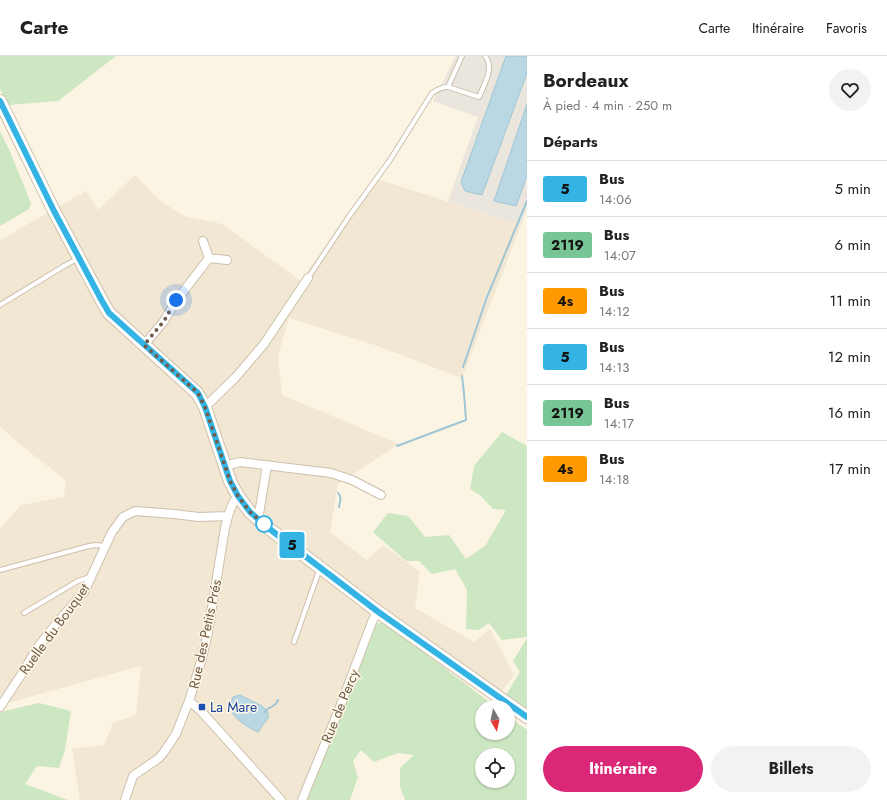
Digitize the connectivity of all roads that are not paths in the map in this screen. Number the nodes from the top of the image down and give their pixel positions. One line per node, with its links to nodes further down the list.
1 (462, 56): 3 (lane)
2 (485, 56): 3 (lane)
3 (448, 87): 9 (lane)
4 (0, 101): 6 (main road)
5 (204, 241): 7 (street)
6 (79, 258): 10 (lane); 11 (main road)
7 (209, 258): 8 (street); 11 (street)
8 (227, 260)
9 (308, 278): 12 (street)
10 (0, 305)
11 (144, 345): 12 (main road)
12 (205, 407): 14 (main road)
13 (267, 465): 14 (street); 15 (street); 18 (street)
14 (224, 466): 16 (main road)
15 (381, 495)
16 (238, 496): 17 (street, Rue des Petits Prés); 18 (main road)
17 (228, 516): 19 (street, Ruelle du Bouquet); 26 (street, Rue des Petits Prés)
18 (258, 520): 20 (main road)
19 (106, 546): 21 (lane); 22 (street, Ruelle du Bouquet)
20 (320, 567): 23 (main road); 25 (lane)
21 (0, 570)
22 (91, 577): 24 (lane); 27 (street, Ruelle du Bouquet)
23 (377, 611): 28 (main road); 31 (street, Rue de Percy)
24 (24, 613)
25 (294, 642)
26 (189, 701): 29 (street, Rue des Petits Prés); 30 (street)
27 (0, 707)
28 (527, 717)
29 (125, 800)
30 (281, 800)
31 (302, 800)

